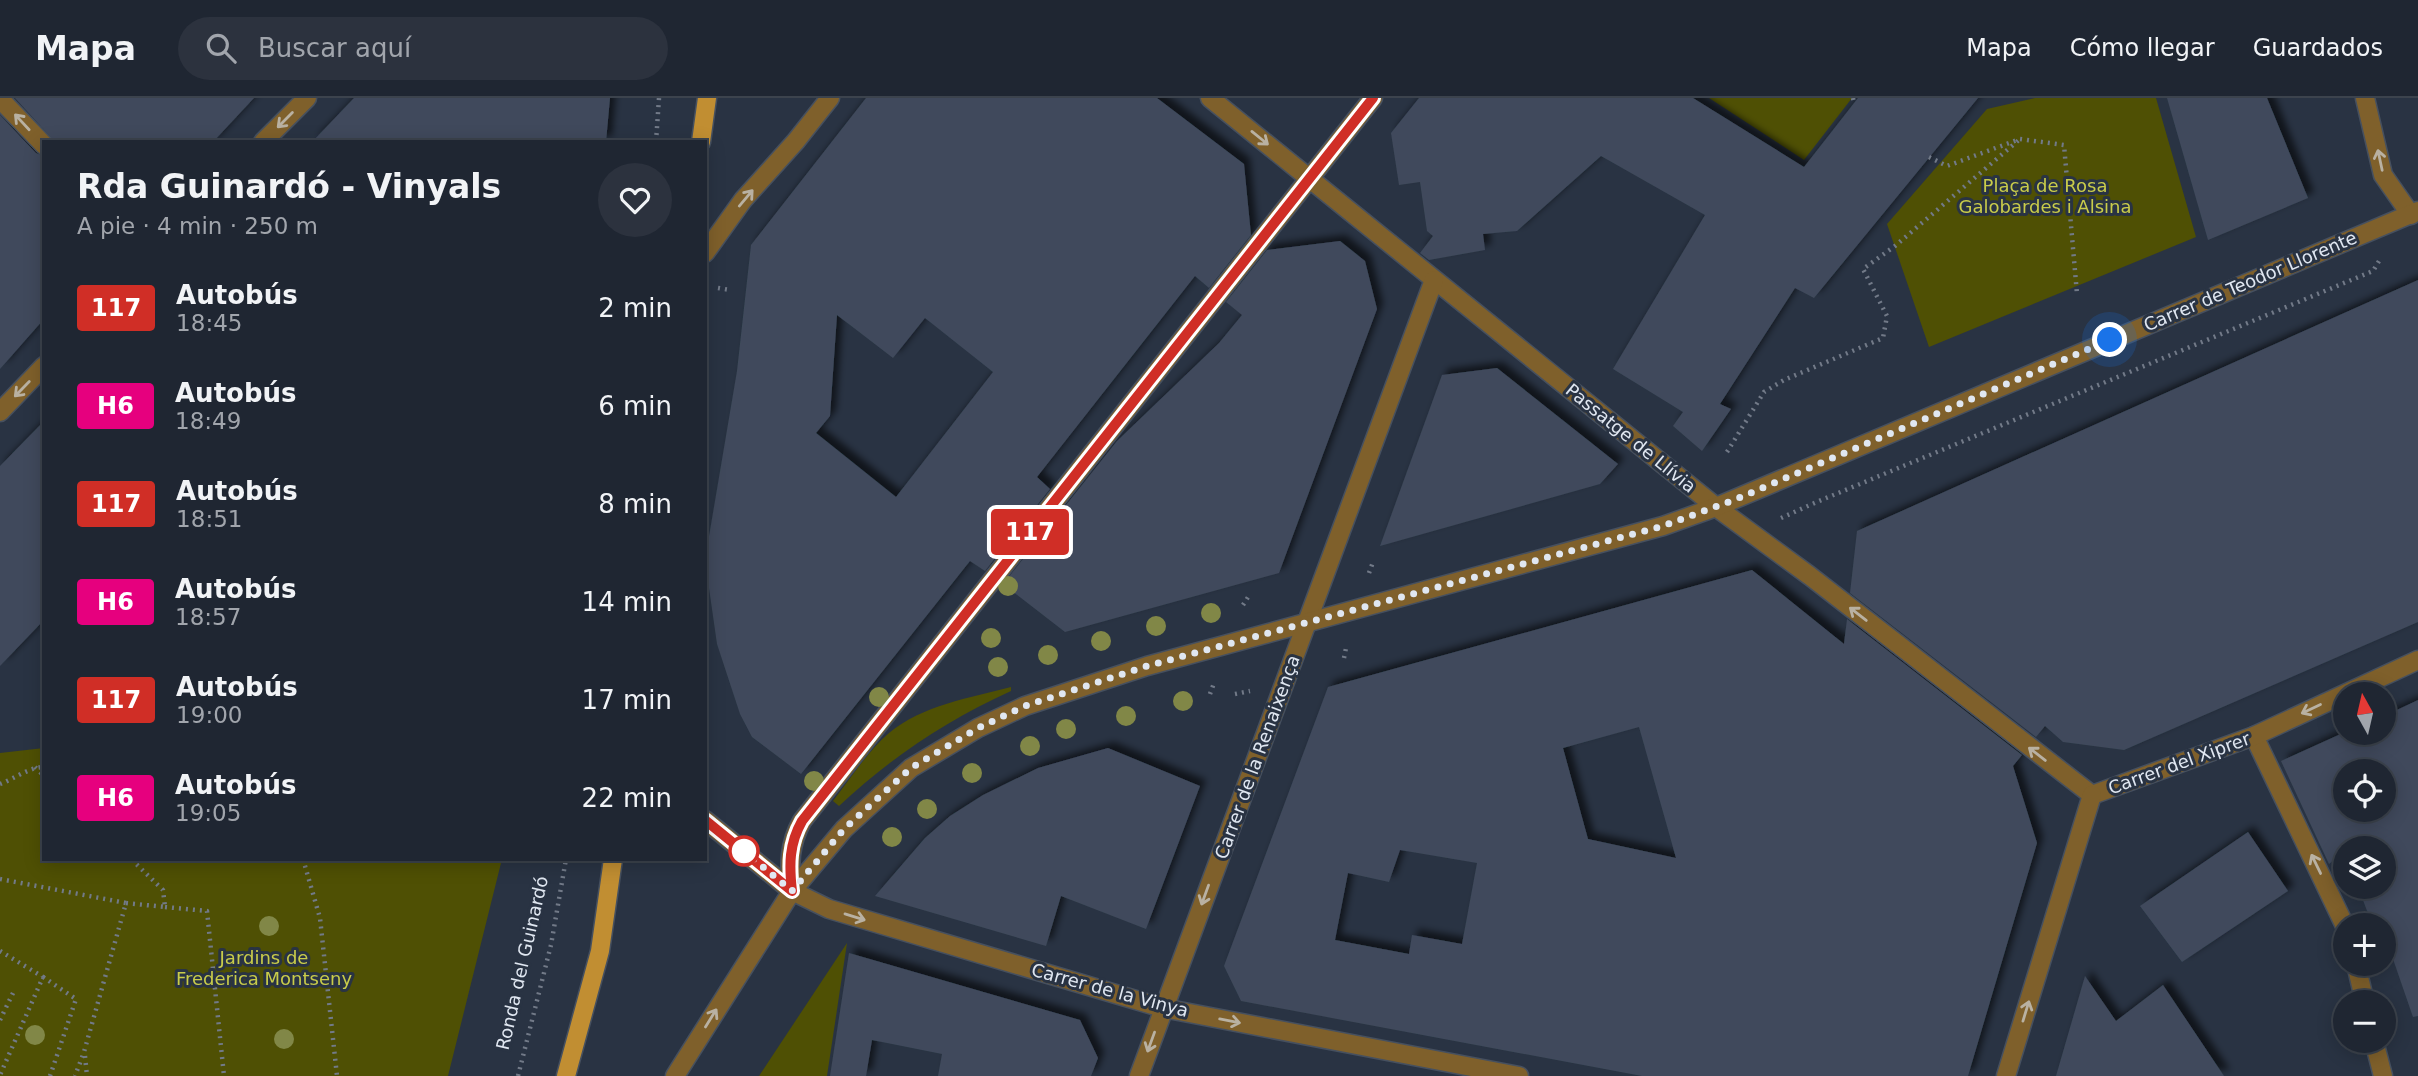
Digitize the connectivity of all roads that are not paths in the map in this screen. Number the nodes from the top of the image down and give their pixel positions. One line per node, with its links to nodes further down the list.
1 (307, 98): 8 (street, one-way to 8)
2 (706, 98): 9 (main road)
3 (830, 98): 13 (street, one-way to 3)
4 (1210, 98): 11 (street, Passatge de Llívia, one-way to 11)
5 (1373, 98): 11 (street)
6 (2365, 98): 12 (street, one-way to 6)
7 (0, 99): 10 (street, one-way to 7)
8 (265, 140)
9 (701, 140)
10 (42, 143)
11 (1310, 178): 14 (street, Passatge de Llívia); 24 (street)
12 (2414, 213): 17 (street, Carrer de Teodor Llorente)
13 (707, 250)
14 (1434, 280): 17 (street, Passatge de Llívia); 18 (street, Carrer de la Renaixença)
15 (42, 368): 16 (street, one-way to 16)
16 (0, 412)
17 (1716, 507): 18 (street, Carrer de Teodor Llorente); 21 (street, Passatge de Llívia, one-way to 17)
18 (1306, 625): 24 (street, Carrer de Teodor Llorente); 26 (street, Carrer de la Renaixença, one-way to 26)
19 (2418, 660): 20 (street, Carrer del Xiprer, one-way to 20)
20 (2254, 736): 21 (street, Carrer del Xiprer); 25 (street, one-way to 20)
21 (2092, 795): 32 (street, Carrer del Xiprer, one-way to 21)
22 (707, 822): 24 (street, Carrer de la Vinya)
23 (613, 861): 28 (main road)
24 (792, 891): 26 (street, Carrer de la Vinya, one-way to 26); 29 (street, Carrer de Teodor Llorente, one-way to 24)
25 (2339, 913)
26 (1163, 1008): 30 (street, Carrer de la Renaixença, one-way to 30); 31 (street, Carrer de la Vinya, one-way to 31)
27 (2377, 1053): 33 (street)
28 (566, 1076)
29 (675, 1076)
30 (1139, 1076)
31 (1519, 1076)
32 (2006, 1076)
33 (2383, 1076)

